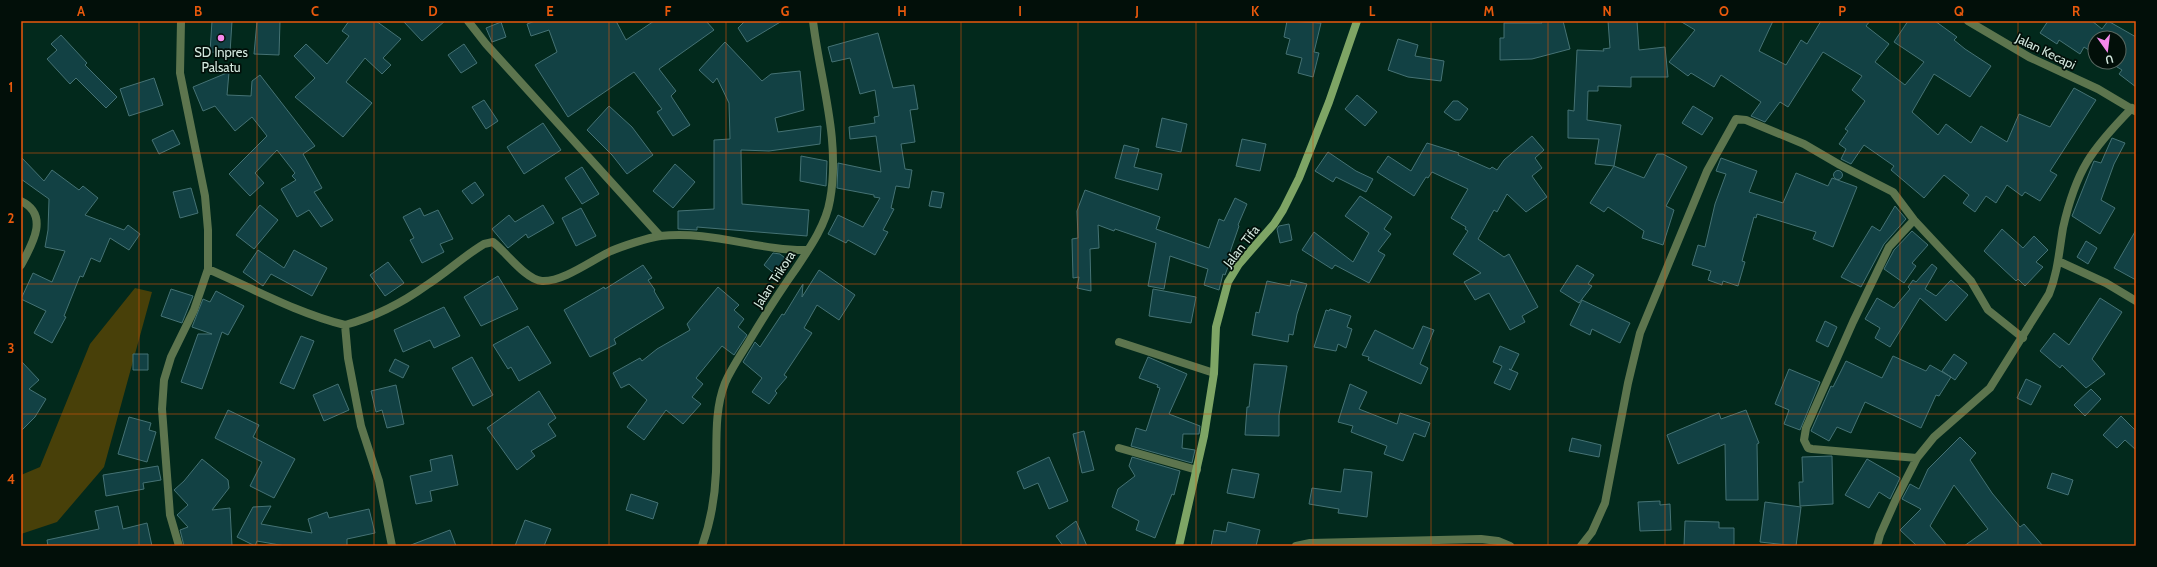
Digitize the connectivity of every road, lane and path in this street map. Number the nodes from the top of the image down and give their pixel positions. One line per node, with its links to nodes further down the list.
1 (181, 21): 13 (street)
2 (468, 21): 9 (street)
3 (813, 21): 10 (street, Jalan Trikora)
4 (1357, 21): 18 (street, Jalan Tifa)
5 (1968, 21): 6 (street, Jalan Kecapi)
6 (2134, 110): 11 (street)
7 (21, 201): 12 (street)
8 (1914, 220): 16 (street); 20 (street); 28 (street)
9 (660, 236): 10 (street); 15 (street)
10 (807, 250): 24 (street, Jalan Trikora)
11 (2058, 261): 14 (street); 16 (street)
12 (21, 265)
13 (208, 269): 15 (street); 22 (street)
14 (2136, 301)
15 (345, 326): 23 (street)
16 (2023, 338): 20 (street)
17 (1119, 342): 18 (street)
18 (1214, 372): 21 (street, Jalan Tifa)
19 (1120, 448): 21 (street)
20 (1917, 458): 29 (street)
21 (1196, 470): 25 (street, Jalan Tifa)
22 (179, 546)
23 (392, 546)
24 (702, 546)
25 (1179, 546)
26 (1296, 546): 27 (street)
27 (1510, 546)
28 (1581, 546)
29 (1877, 546)

